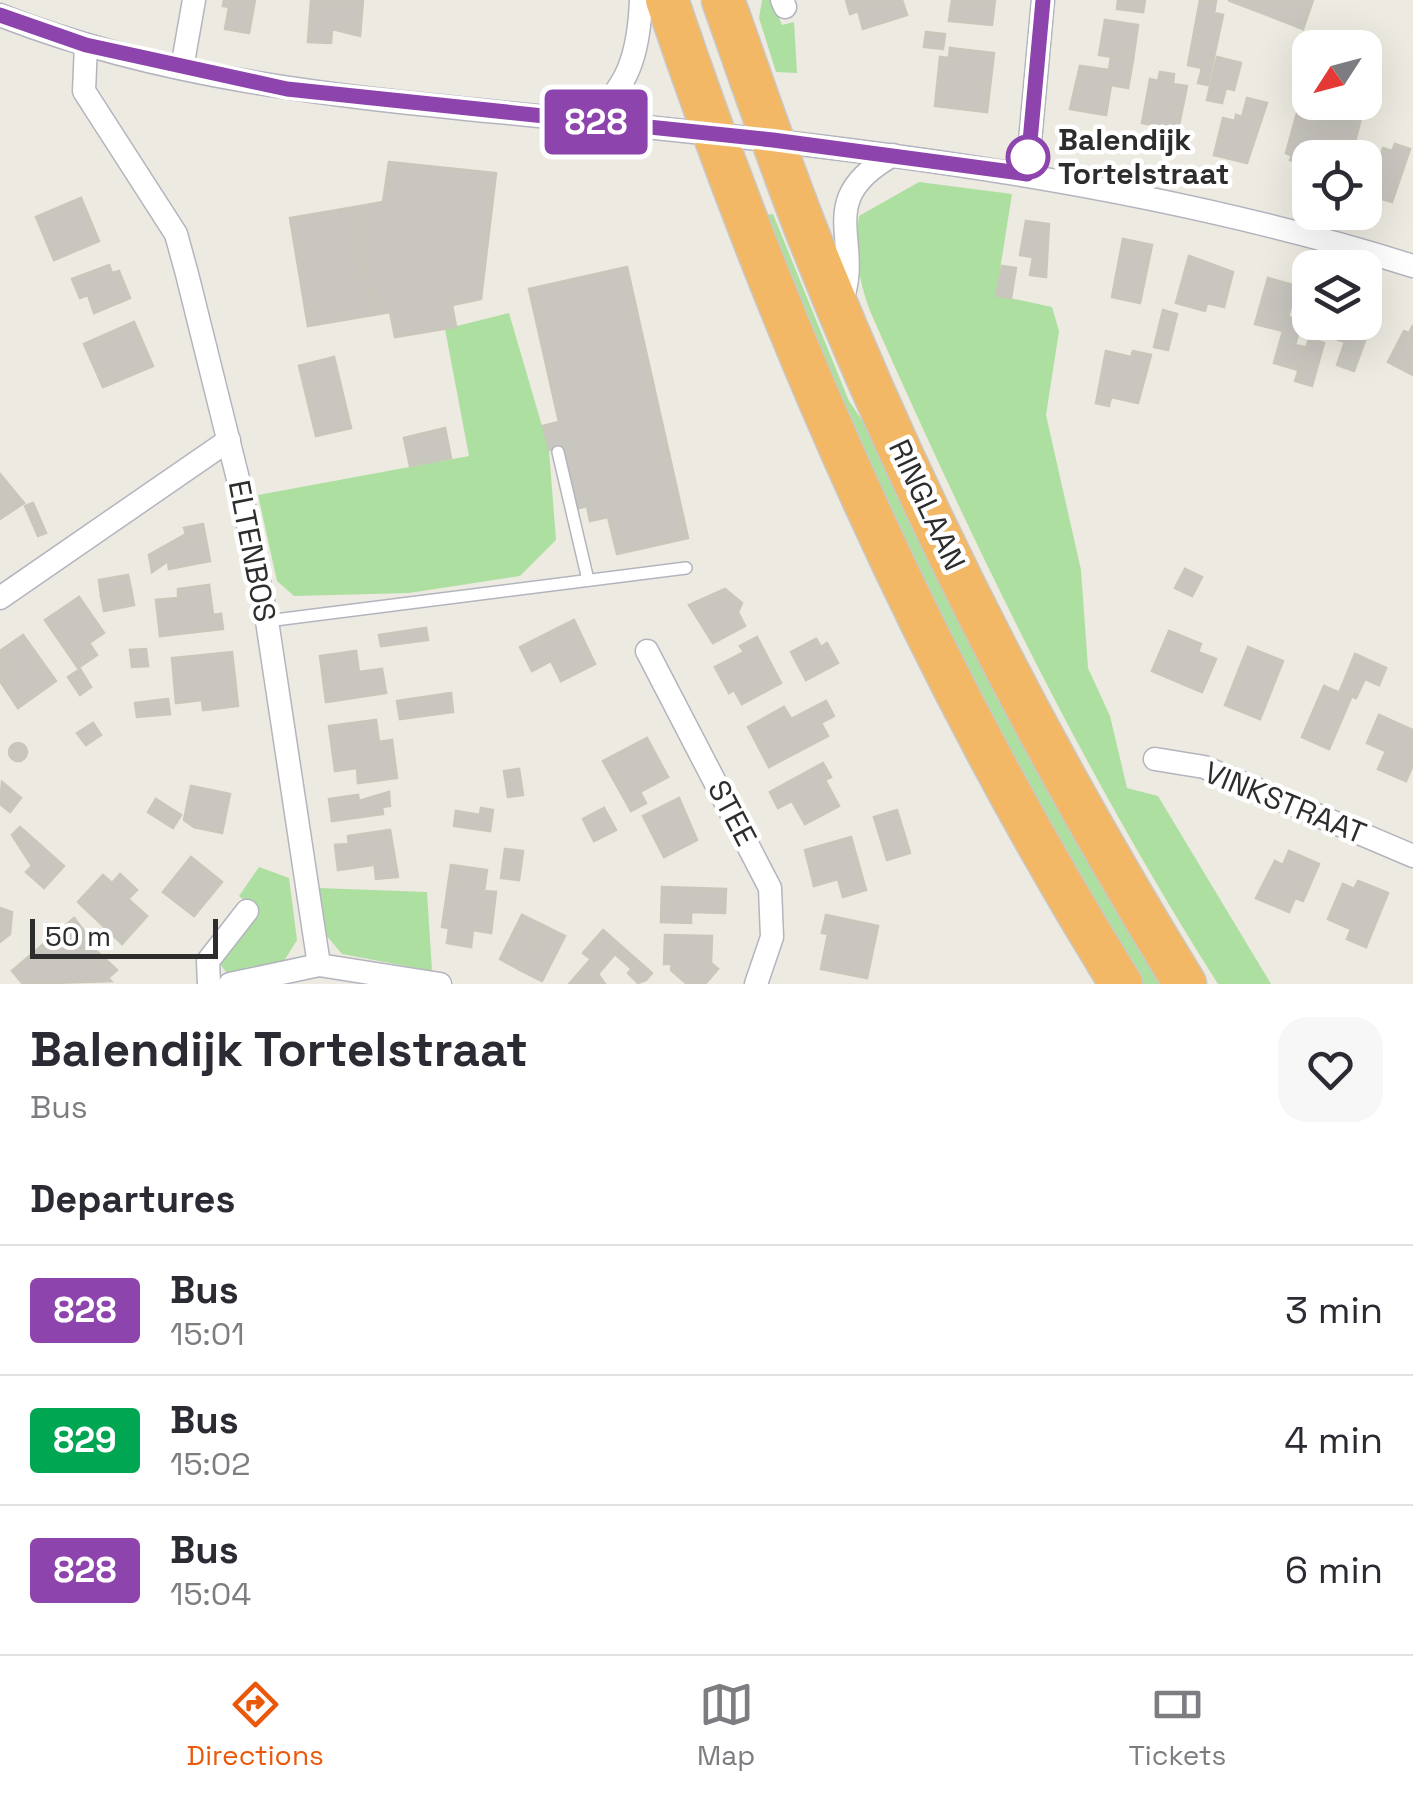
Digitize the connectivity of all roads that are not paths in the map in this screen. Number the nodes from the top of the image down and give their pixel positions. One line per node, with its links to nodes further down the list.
1 (194, 0): 8 (street)
2 (641, 0): 9 (street)
3 (667, 0): 10 (highway, RINGLAAN)
4 (1043, 0): 13 (street)
5 (727, 2): 11 (highway, RINGLAAN)
6 (0, 15): 7 (street)
7 (86, 45): 8 (street); 16 (street, ELTENBOS)
8 (182, 68): 9 (street)
9 (585, 120): 10 (street)
10 (717, 137): 11 (street); 31 (highway, RINGLAAN)
11 (773, 140): 12 (street); 15 (highway, RINGLAAN)
12 (893, 154): 13 (street); 15 (street)
13 (1027, 174): 14 (street)
14 (1413, 266)
15 (839, 307): 32 (highway, RINGLAAN)
16 (229, 440): 20 (street); 21 (street, ELTENBOS)
17 (558, 452): 19 (lane)
18 (686, 568): 19 (lane)
19 (588, 580): 21 (lane)
20 (0, 598)
21 (267, 621): 26 (street, ELTENBOS)
22 (648, 651): 30 (street, STEE)
23 (1155, 759): 24 (street, VINKSTRAAT)
24 (1413, 856)
25 (246, 912): 27 (street)
26 (320, 965): 28 (street); 29 (street)
27 (209, 984)
28 (230, 984)
29 (440, 984)
30 (756, 984)
31 (1121, 984)
32 (1185, 984)

